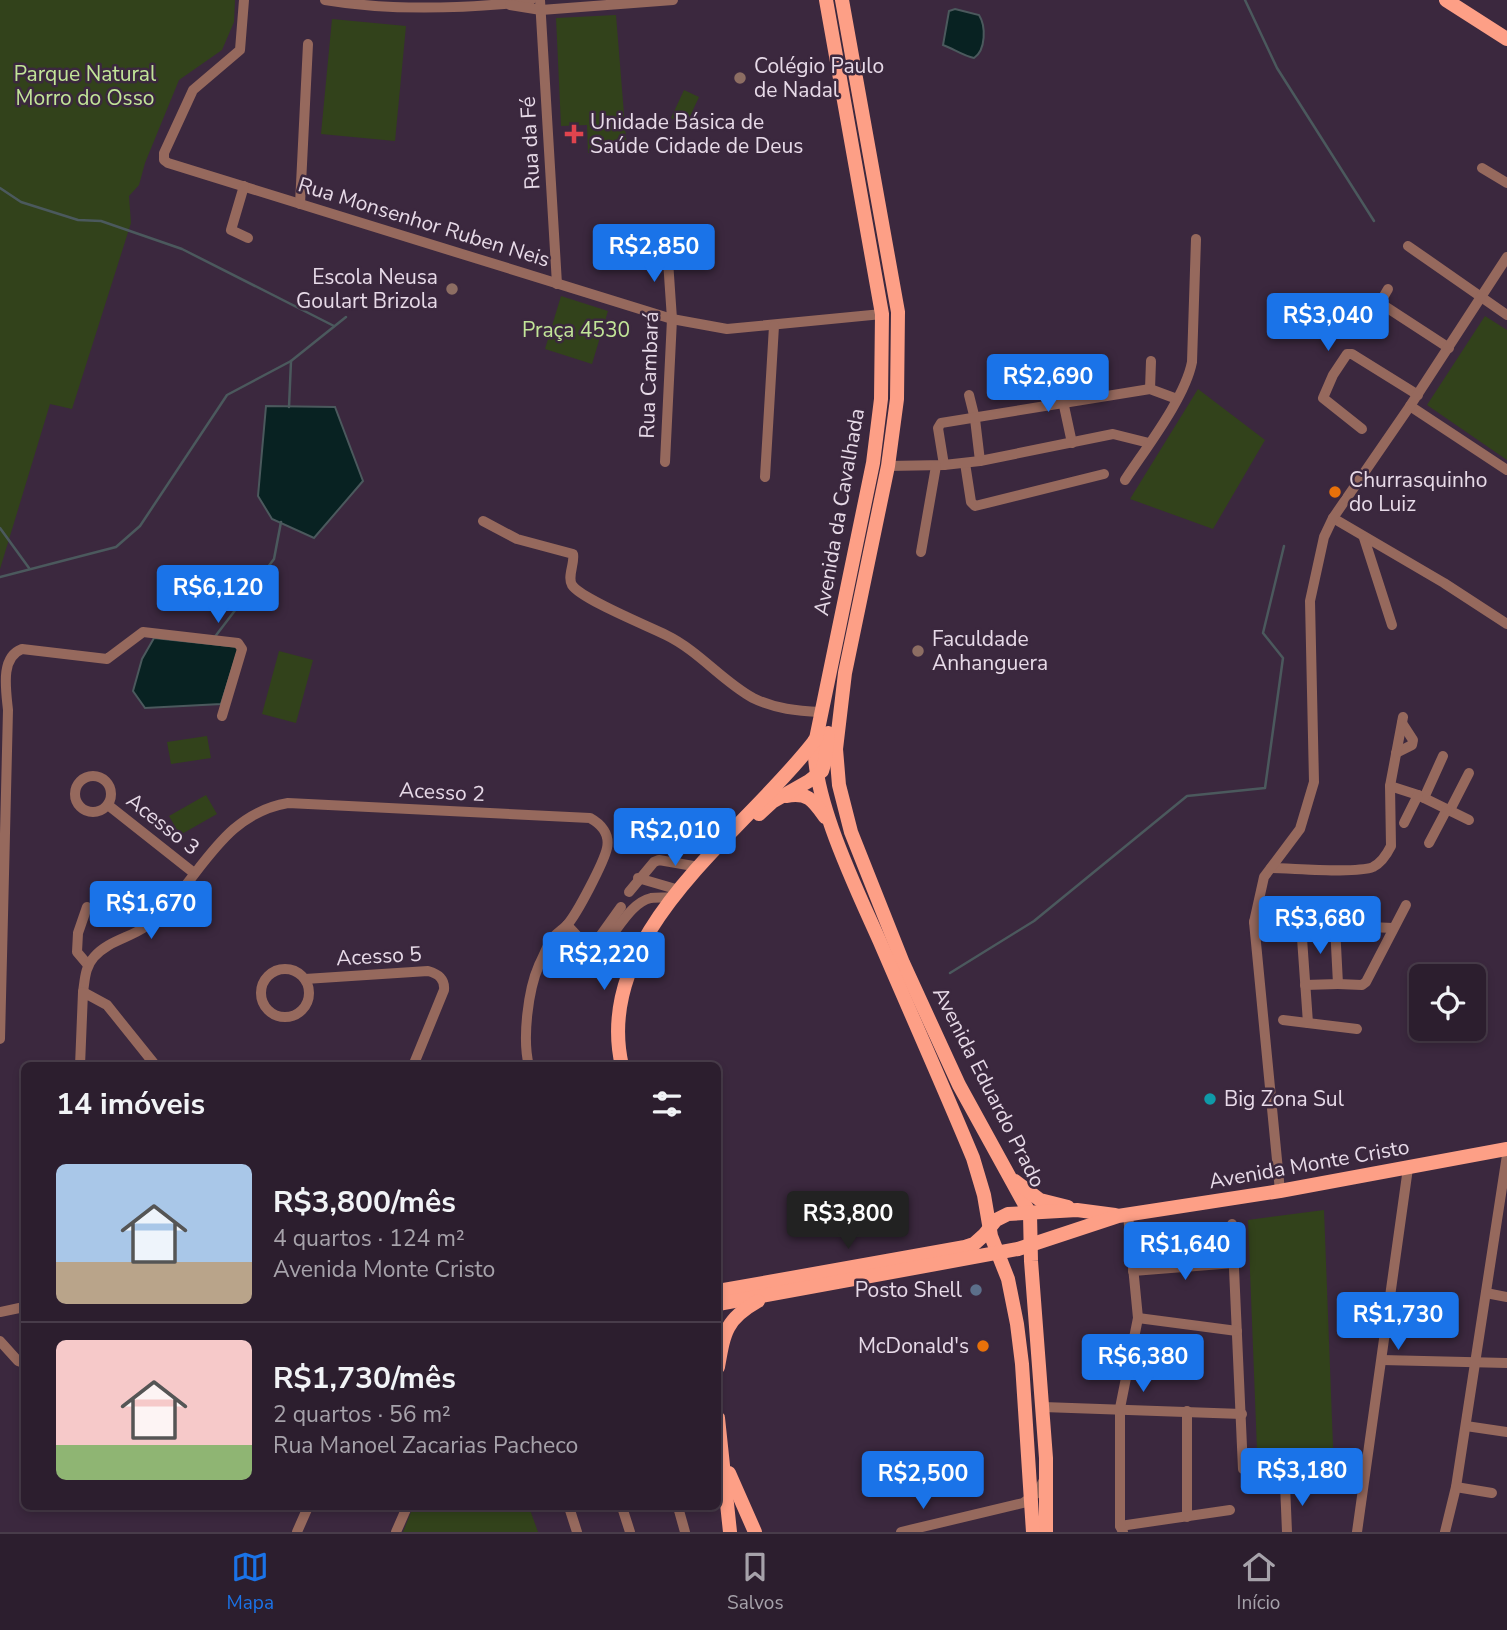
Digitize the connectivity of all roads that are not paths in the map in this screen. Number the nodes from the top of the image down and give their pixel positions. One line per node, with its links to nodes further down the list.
1 (244, 0): 15 (street, Rua Monsenhor Ruben Neis)
2 (325, 0): 9 (street)
3 (531, 0): 9 (street)
4 (673, 0): 8 (street)
5 (826, 0): 25 (main road, Avenida da Cavalhada)
6 (842, 0): 45 (main road, Avenida da Cavalhada)
7 (1446, 0): 11 (main road)
8 (630, 2): 10 (street)
9 (508, 4): 10 (street)
10 (541, 5): 22 (street, Rua da Fé)
11 (1507, 39)
12 (308, 44): 16 (street)
13 (1482, 168): 14 (street)
14 (1507, 183)
15 (244, 186): 16 (street, Rua Monsenhor Ruben Neis); 17 (street)
16 (300, 204): 22 (street, Rua Monsenhor Ruben Neis)
17 (248, 238)
18 (1196, 239): 35 (street)
19 (667, 246): 27 (street, Rua Cambará)
20 (1408, 246): 24 (street)
21 (1507, 257): 24 (street)
22 (557, 284): 27 (street, Rua Monsenhor Ruben Neis)
23 (1388, 289): 29 (street)
24 (1482, 298): 26 (street); 29 (street)
25 (882, 314): 28 (street, Rua Monsenhor Ruben Neis); 53 (main road, Avenida da Cavalhada)
26 (1507, 315)
27 (672, 319): 28 (street, Rua Monsenhor Ruben Neis); 43 (street, Rua Cambará)
28 (774, 326): 49 (street)
29 (1449, 348): 34 (street)
30 (1151, 361): 32 (street)
31 (1059, 378): 36 (street)
32 (1150, 389): 35 (street); 36 (street)
33 (969, 395): 38 (street)
34 (1418, 395): 37 (street); 39 (street)
35 (1177, 399): 41 (street)
36 (1062, 405): 38 (street); 40 (street)
37 (1410, 406): 47 (street); 51 (street)
38 (975, 419): 42 (street); 46 (street)
39 (1362, 429)
40 (1072, 443): 41 (street); 42 (street)
41 (1149, 443): 50 (street)
42 (980, 461): 44 (street)
43 (666, 462)
44 (965, 463): 46 (street); 48 (street)
45 (888, 466): 46 (street); 56 (main road, Avenida da Cavalhada)
46 (940, 466): 55 (street)
47 (1507, 470)
48 (1104, 474)
49 (765, 477)
50 (1125, 480)
51 (1333, 518): 54 (street); 80 (street)
52 (483, 521): 62 (street)
53 (862, 521): 56 (main road); 57 (main road, Avenida da Cavalhada)
54 (1364, 537): 58 (street); 59 (street)
55 (921, 552)
56 (865, 576): 60 (main road, Avenida da Cavalhada)
57 (845, 601): 60 (main road); 62 (main road, Avenida da Cavalhada)
58 (1507, 624)
59 (1392, 625)
60 (850, 653): 61 (main road, Avenida da Cavalhada)
61 (845, 673): 68 (main road); 113 (main road, Avenida Eduardo Prado)
62 (821, 712): 65 (main road, Avenida da Cavalhada)
63 (222, 716): 88 (street)
64 (1402, 720): 69 (street)
65 (816, 738): 68 (main road, Avenida Eduardo Prado); 77 (main road, Avenida da Cavalhada)
66 (1443, 756): 70 (street)
67 (1469, 774): 73 (street)
68 (818, 776): 71 (main road, Avenida da Cavalhada); 76 (main road, Avenida Eduardo Prado)
69 (1390, 786): 70 (street); 80 (street)
70 (1421, 796): 73 (street); 75 (street)
71 (781, 797): 76 (main road); 77 (main road, Avenida da Cavalhada)
72 (108, 805): 81 (street, Acesso 3)
73 (1448, 810): 74 (street); 78 (street)
74 (1469, 820)
75 (1404, 823)
76 (833, 828): 119 (main road, Avenida Eduardo Prado)
77 (732, 833): 79 (main road, Avenida da Cavalhada)
78 (1429, 843)
79 (699, 867): 82 (street); 84 (main road, Avenida da Cavalhada)
80 (1271, 868): 89 (street)
81 (194, 873): 91 (street, Acesso 2); 96 (street, Acesso 2)
82 (638, 878): 83 (street); 84 (street)
83 (629, 892)
84 (676, 893): 94 (street); 109 (main road, Avenida da Cavalhada)
85 (1406, 905): 93 (street)
86 (88, 907): 96 (street)
87 (621, 907): 91 (street)
88 (2, 916): 95 (street)
89 (1254, 922): 90 (street); 114 (street)
90 (1301, 924): 92 (street); 99 (street)
91 (567, 925): 94 (street, Acesso 2)
92 (1335, 926): 93 (street); 98 (street)
93 (1393, 929): 98 (street)
94 (552, 939): 108 (street)
95 (1, 964): 104 (street)
96 (88, 965): 100 (street)
97 (305, 979): 97 (street); 107 (street, Acesso 5)
98 (1338, 984): 99 (street)
99 (1305, 985): 102 (street)
100 (83, 992): 105 (street); 106 (street)
101 (1283, 1020): 102 (street)
102 (1308, 1023): 103 (street)
103 (1357, 1029)
104 (0, 1039)
105 (80, 1062)
106 (153, 1062)
107 (415, 1062)
108 (528, 1062)
109 (622, 1062)
110 (1507, 1149): 112 (main road, Avenida Monte Cristo)
111 (1507, 1155): 125 (street)
112 (1408, 1168): 114 (main road, Avenida Monte Cristo); 135 (street)
113 (1012, 1178): 115 (main road); 116 (main road, Avenida Eduardo Prado)
114 (1280, 1191): 117 (main road, Avenida Monte Cristo)
115 (1077, 1210): 116 (main road, Avenida Monte Cristo); 117 (main road, Avenida Monte Cristo)
116 (1030, 1214): 119 (main road, Avenida Monte Cristo); 120 (main road, Avenida Eduardo Prado)
117 (1123, 1215): 120 (main road, Avenida Monte Cristo); 123 (street)
118 (1232, 1224): 122 (street)
119 (990, 1226): 121 (main road, Avenida Eduardo Prado); 124 (main road, Avenida Monte Cristo)
120 (1031, 1243): 121 (main road, Avenida Monte Cristo); 139 (main road, Avenida Eduardo Prado)
121 (999, 1252): 126 (main road, Avenida Monte Cristo); 152 (main road, Avenida Eduardo Prado)
122 (1234, 1263): 123 (street); 132 (street)
123 (1133, 1270): 131 (street)
124 (721, 1290)
125 (1486, 1293): 127 (street); 137 (street)
126 (765, 1297): 128 (main road, Avenida Monte Cristo); 134 (main road)
127 (1507, 1297)
128 (721, 1304)
129 (21, 1308): 130 (street)
130 (0, 1312)
131 (1138, 1318): 132 (street); 140 (street)
132 (1237, 1331): 142 (street)
133 (0, 1341): 136 (street)
134 (721, 1350)
135 (1381, 1360): 137 (street); 172 (street)
136 (21, 1362)
137 (1475, 1363): 138 (street); 143 (street)
138 (1507, 1363)
139 (1043, 1408): 140 (street); 148 (main road, Avenida Eduardo Prado)
140 (1120, 1409): 141 (street); 160 (street)
141 (1187, 1411): 142 (street); 159 (street)
142 (1241, 1414): 147 (street)
143 (1465, 1426): 144 (street); 150 (street)
144 (1507, 1432)
145 (721, 1440): 146 (main road)
146 (724, 1462): 166 (main road); 167 (main road)
147 (1243, 1469)
148 (1047, 1472): 152 (street); 170 (main road, Avenida Eduardo Prado)
149 (1285, 1484): 171 (street)
150 (1456, 1488): 151 (street); 173 (street)
151 (1492, 1493)
152 (1032, 1498): 168 (street); 169 (main road, Avenida Eduardo Prado)
153 (307, 1510): 161 (street)
154 (406, 1510): 162 (street)
155 (570, 1510): 163 (street)
156 (623, 1510): 164 (street)
157 (679, 1510): 165 (street)
158 (1230, 1510): 159 (street)
159 (1187, 1517): 160 (street)
160 (1121, 1529)
161 (297, 1532)
162 (396, 1532)
163 (577, 1532)
164 (630, 1532)
165 (685, 1532)
166 (730, 1532)
167 (755, 1532)
168 (901, 1532)
169 (1033, 1532)
170 (1046, 1532)
171 (1287, 1532)
172 (1357, 1532)
173 (1446, 1532)

